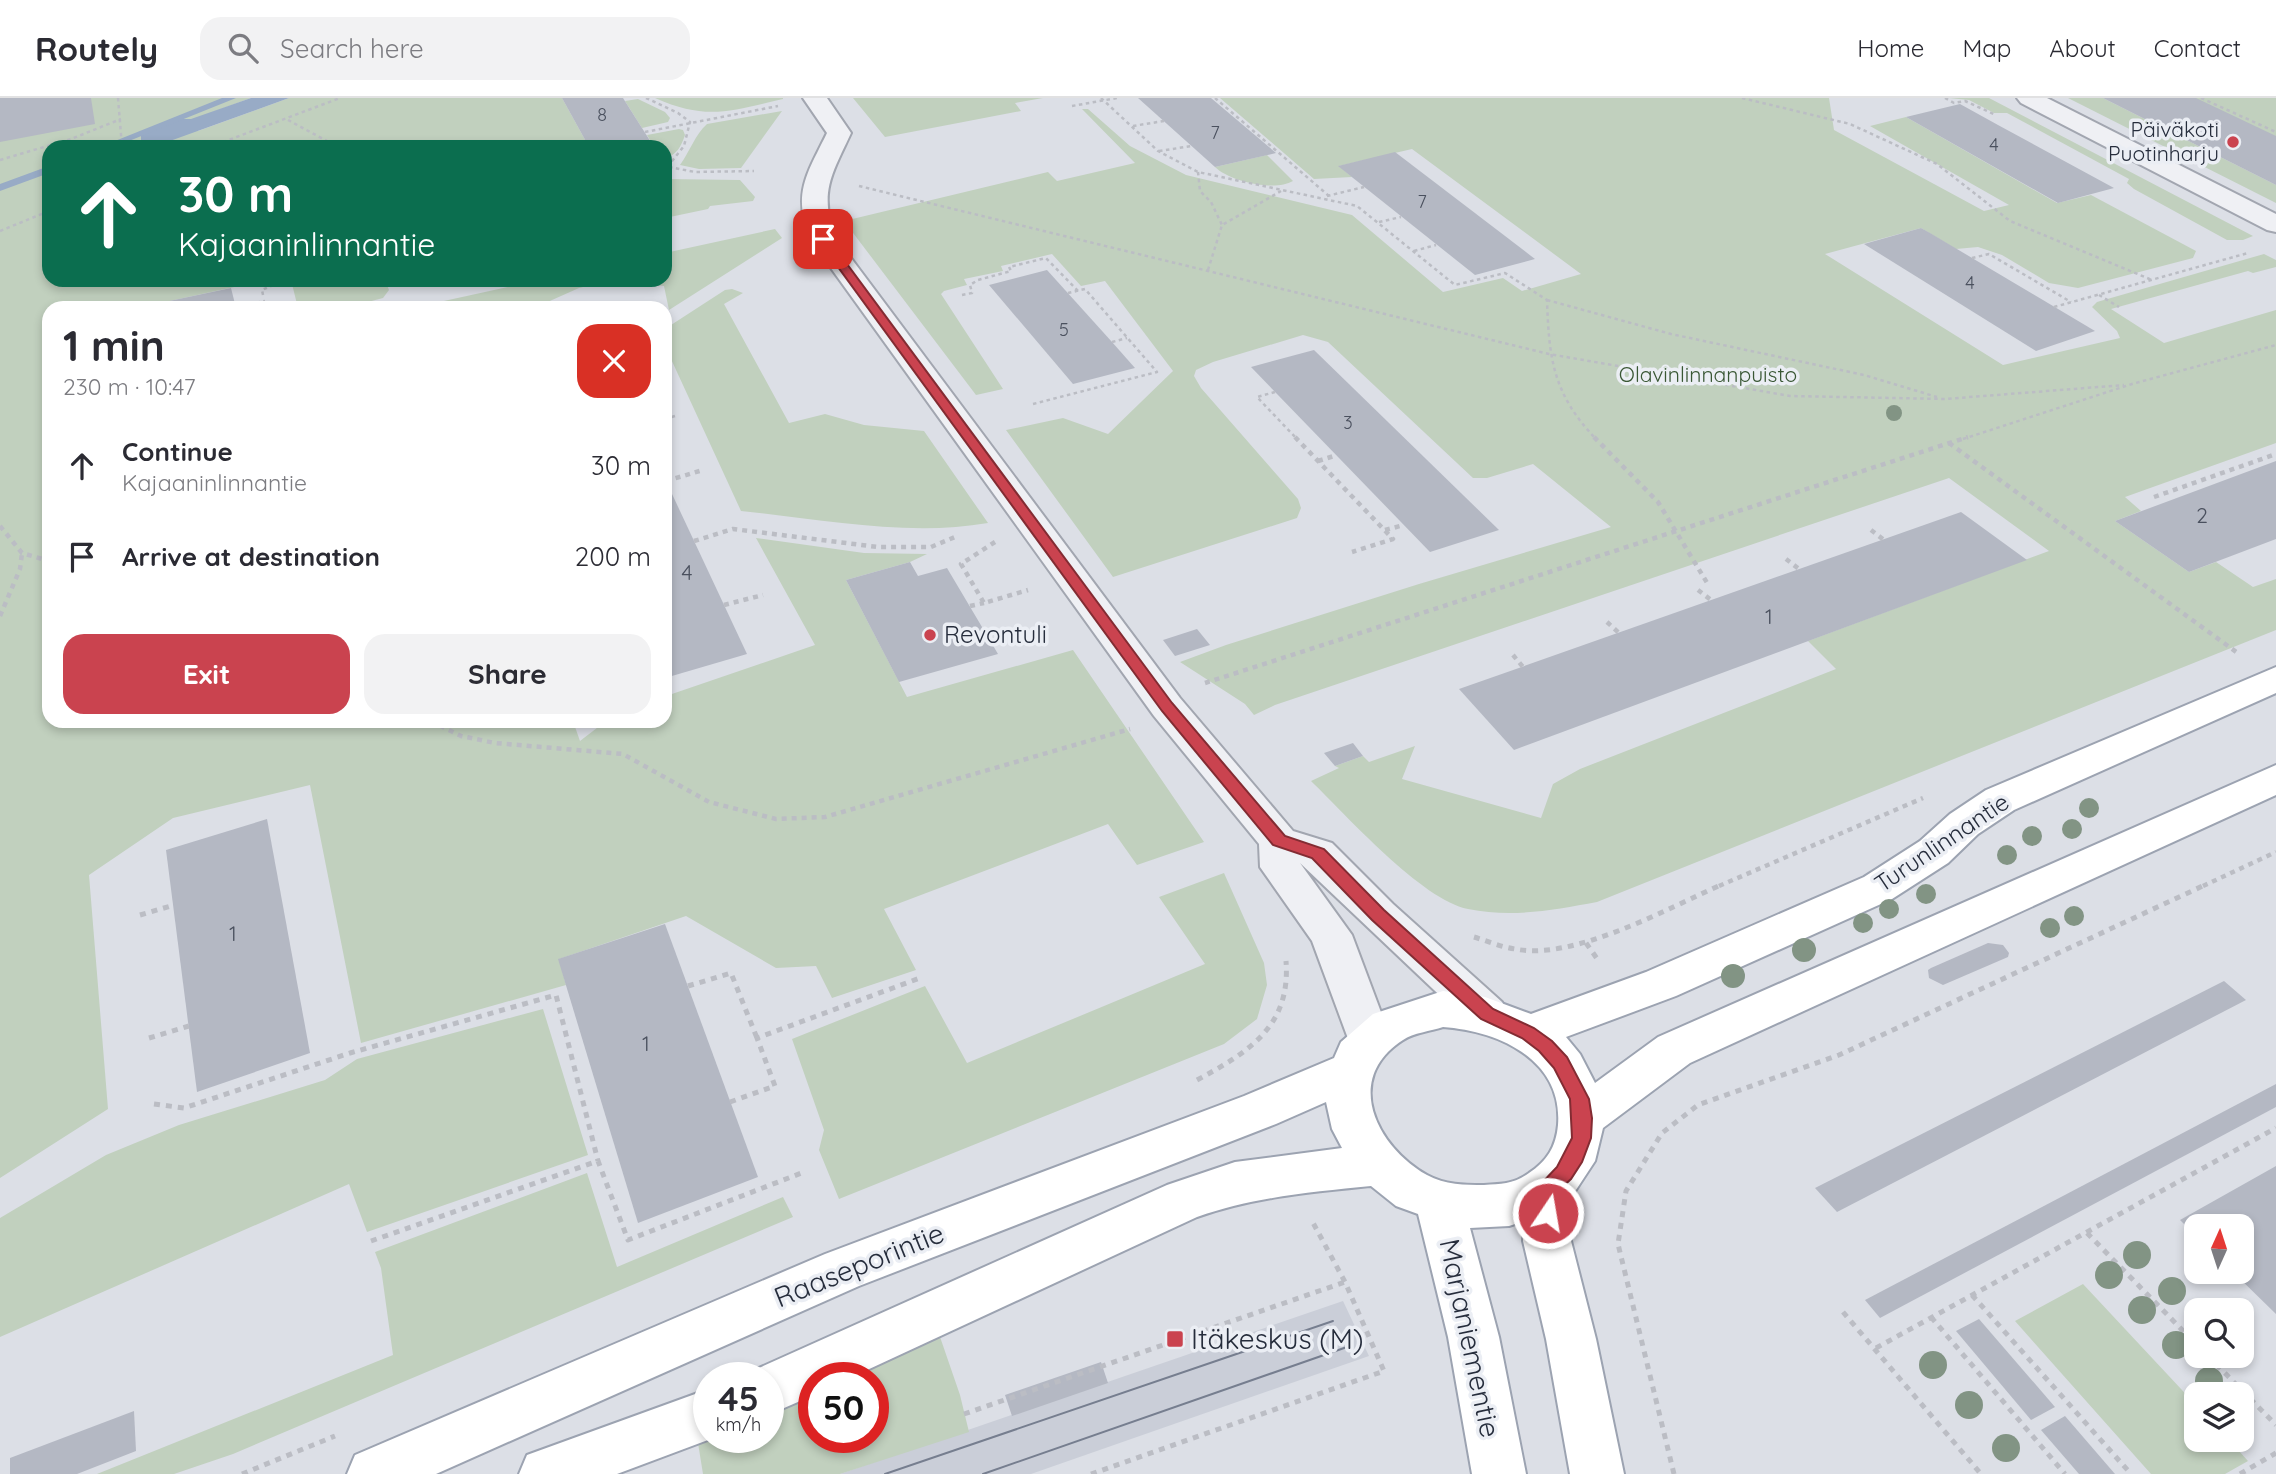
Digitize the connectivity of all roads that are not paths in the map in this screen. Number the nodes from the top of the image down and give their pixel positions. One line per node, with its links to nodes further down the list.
1 (815, 98): 6 (street)
2 (2029, 98): 3 (street)
3 (2276, 224)
4 (2263, 670): 8 (main road, Turunlinnantie)
5 (2276, 779): 10 (main road)
6 (1279, 841): 7 (street); 9 (street)
7 (1487, 1014): 8 (main road); 9 (main road)
8 (1528, 1033): 10 (main road)
9 (1360, 1055): 11 (main road); 16 (main road, Raaseporintie)
10 (1582, 1118): 12 (main road)
11 (1377, 1165): 13 (main road); 14 (main road)
12 (1549, 1186): 13 (main road); 19 (main road)
13 (1438, 1202): 18 (main road, Marjaniementie)
14 (784, 1383)
15 (693, 1420): 17 (main road)
16 (374, 1474)
17 (546, 1474)
18 (1499, 1474)
19 (1597, 1474)

